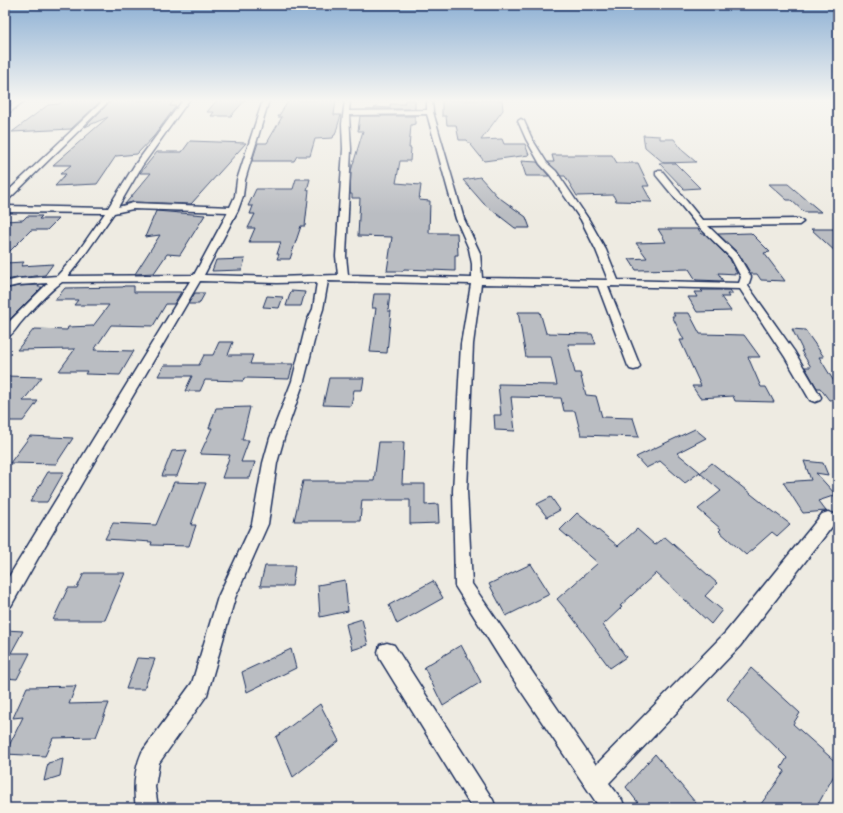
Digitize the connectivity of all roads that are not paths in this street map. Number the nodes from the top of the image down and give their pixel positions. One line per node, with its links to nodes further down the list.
1 (67, 138): 8 (street)
2 (158, 138): 11 (street)
3 (254, 138): 10 (street)
4 (346, 138): 15 (street)
5 (438, 138): 18 (street)
6 (529, 138): 20 (street)
7 (659, 173): 13 (street)
8 (5, 198)
9 (5, 209): 11 (street)
10 (234, 210): 11 (street); 14 (street)
11 (111, 211): 16 (street)
12 (799, 222): 13 (street)
13 (700, 223): 21 (street)
14 (197, 278): 16 (street); 17 (street); 26 (street)
15 (343, 278): 17 (street); 18 (street)
16 (60, 279): 19 (street); 22 (street)
17 (323, 279): 29 (street)
18 (477, 282): 20 (street); 28 (street)
19 (5, 284)
20 (608, 284): 21 (street); 23 (street)
21 (743, 286): 24 (street)
22 (5, 334)
23 (634, 366)
24 (815, 397)
25 (828, 519): 28 (street)
26 (5, 600)
27 (387, 652): 30 (street)
28 (594, 782): 31 (street)
29 (147, 808)
30 (485, 808)
31 (614, 808)

